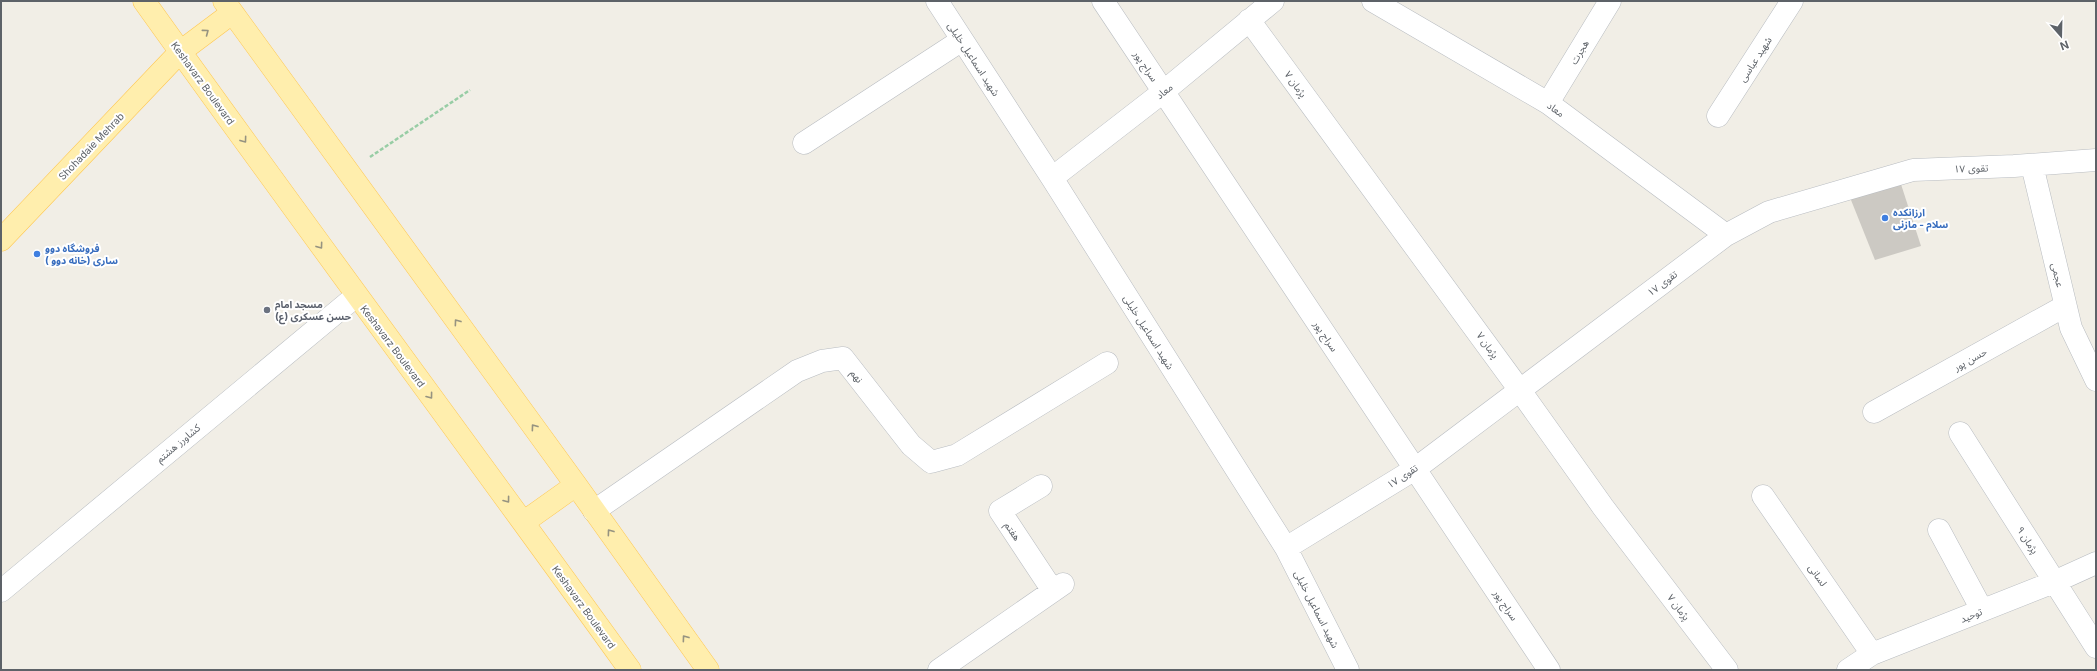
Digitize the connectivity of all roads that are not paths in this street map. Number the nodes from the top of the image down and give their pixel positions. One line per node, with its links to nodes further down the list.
1 (144, 1): 11 (main road, Keshavarz Boulevard)
2 (936, 1): 10 (street, شهید اسماعیل خلیلی)
3 (1103, 1): 12 (street, سراج پور)
4 (1273, 1): 9 (street, معاد)
5 (1373, 1): 13 (street, معاد)
6 (1610, 1): 13 (street, هجرت)
7 (1792, 1): 14 (street, شهید عباسی)
8 (228, 7): 11 (main road, Shohadaie Mehrab, one-way to 8); 29 (main road, one-way to 8)
9 (1249, 20): 12 (street, معاد); 25 (street, پژمان ۷)
10 (962, 40): 15 (street); 18 (street, شهید اسماعیل خلیلی)
11 (180, 52): 20 (main road, Shohadaie Mehrab); 21 (main road, Keshavarz Boulevard, one-way to 21)
12 (1164, 92): 18 (street, معاد); 28 (street, سراج پور)
13 (1548, 103): 19 (street, معاد)
14 (1718, 116)
15 (804, 143)
16 (2096, 160): 17 (street, تقوی ۱۷)
17 (2032, 165): 19 (street, تقوی ۱۷); 22 (street, عجمی)
18 (1052, 178): 35 (street, شهید اسماعیل خلیلی)
19 (1726, 235): 25 (street, تقوی ۱۷)
20 (1, 240)
21 (356, 296): 33 (main road, Keshavarz Boulevard, one-way to 33); 38 (street, کشاورز هشتم)
22 (2066, 306): 24 (street, عجمی); 26 (street, حسن پور)
23 (1107, 363): 32 (street, نهم)
24 (2096, 380)
25 (1520, 389): 28 (street, تقوی ۱۷); 47 (street, پژمان ۷)
26 (1874, 412)
27 (1960, 433): 37 (street, پژمان ۹)
28 (1415, 469): 35 (street, تقوی ۱۷); 46 (street, سراج پور)
29 (576, 485): 32 (main road); 33 (main road)
30 (1042, 486): 44 (street, هفتم)
31 (1763, 496): 41 (street, لسانی)
32 (594, 511): 43 (main road, one-way to 32)
33 (524, 522): 42 (main road, Keshavarz Boulevard)
34 (1939, 530): 39 (street)
35 (1286, 548): 45 (street, شهید اسماعیل خلیلی)
36 (2096, 563): 37 (street, توحید)
37 (2054, 582): 39 (street, توحید); 40 (street, پژمان ۹)
38 (1, 591)
39 (1982, 610): 41 (street, توحید)
40 (2096, 647)
41 (1859, 664)
42 (630, 670)
43 (708, 670)
44 (939, 670)
45 (1348, 670)
46 (1549, 670)
47 (1728, 670)

